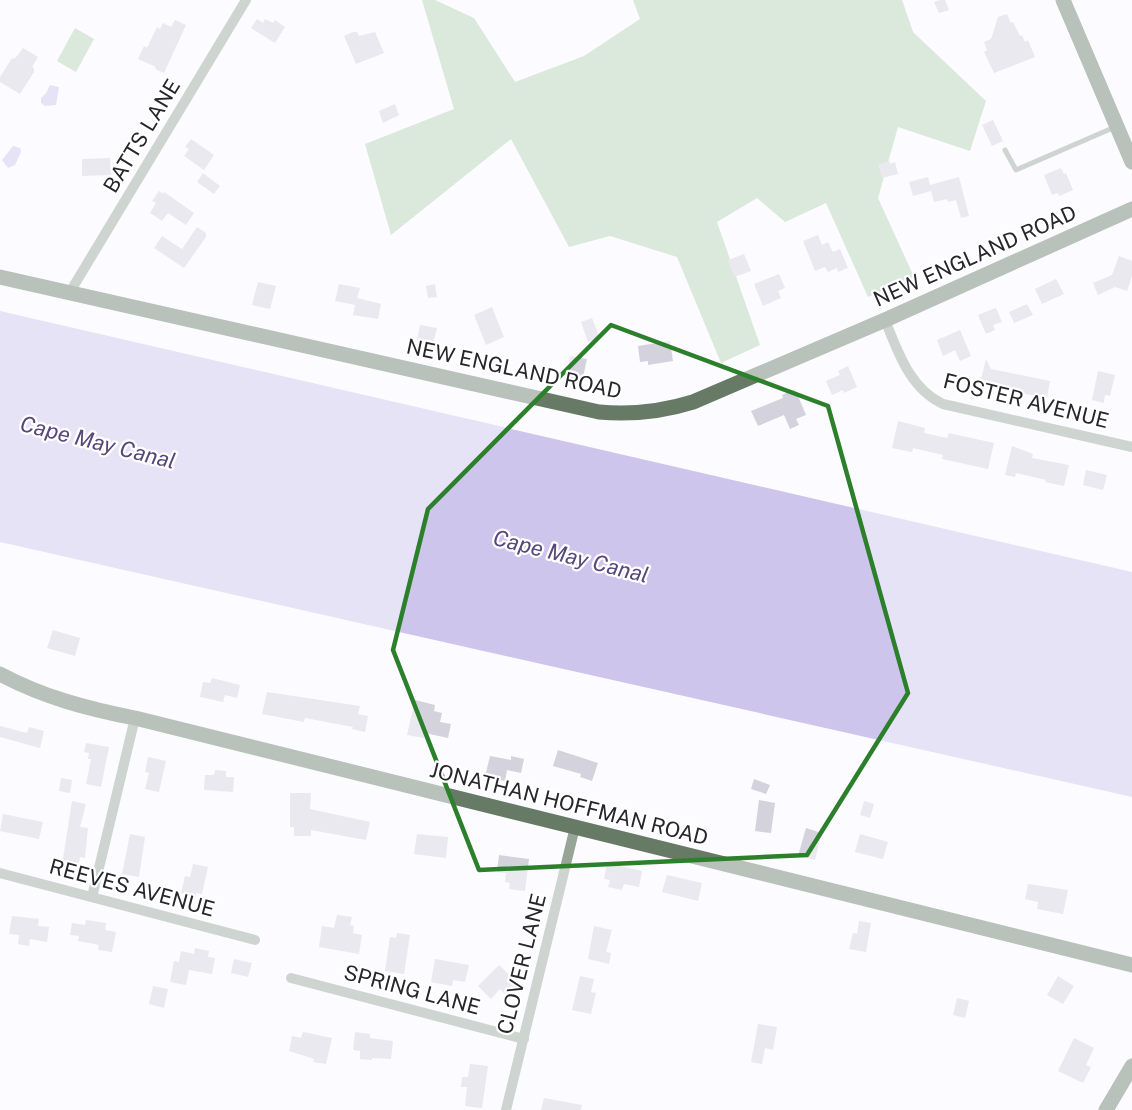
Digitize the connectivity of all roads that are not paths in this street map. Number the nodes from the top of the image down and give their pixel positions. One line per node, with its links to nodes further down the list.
1 (246, 0): 8 (street, BATTS LANE)
2 (1063, 0): 3 (street)
3 (1117, 126): 4 (lane); 5 (street)
4 (1005, 150)
5 (1132, 162)
6 (1132, 209): 9 (street, NEW ENGLAND ROAD)
7 (0, 276): 8 (street, NEW ENGLAND ROAD)
8 (70, 292): 9 (street, NEW ENGLAND ROAD)
9 (885, 320): 10 (street, FOSTER AVENUE)
10 (1132, 447)
11 (0, 674): 12 (street, JONATHAN HOFFMAN ROAD)
12 (135, 718): 13 (street, JONATHAN HOFFMAN ROAD); 15 (street)
13 (575, 827): 17 (street, JONATHAN HOFFMAN ROAD); 19 (street, CLOVER LANE)
14 (0, 873): 15 (street, REEVES AVENUE)
15 (92, 897): 16 (street, REEVES AVENUE)
16 (255, 940)
17 (1132, 965)
18 (291, 978): 19 (street, SPRING LANE)
19 (524, 1039): 21 (street, CLOVER LANE)
20 (1132, 1066): 22 (street)
21 (506, 1110)
22 (1106, 1110)

